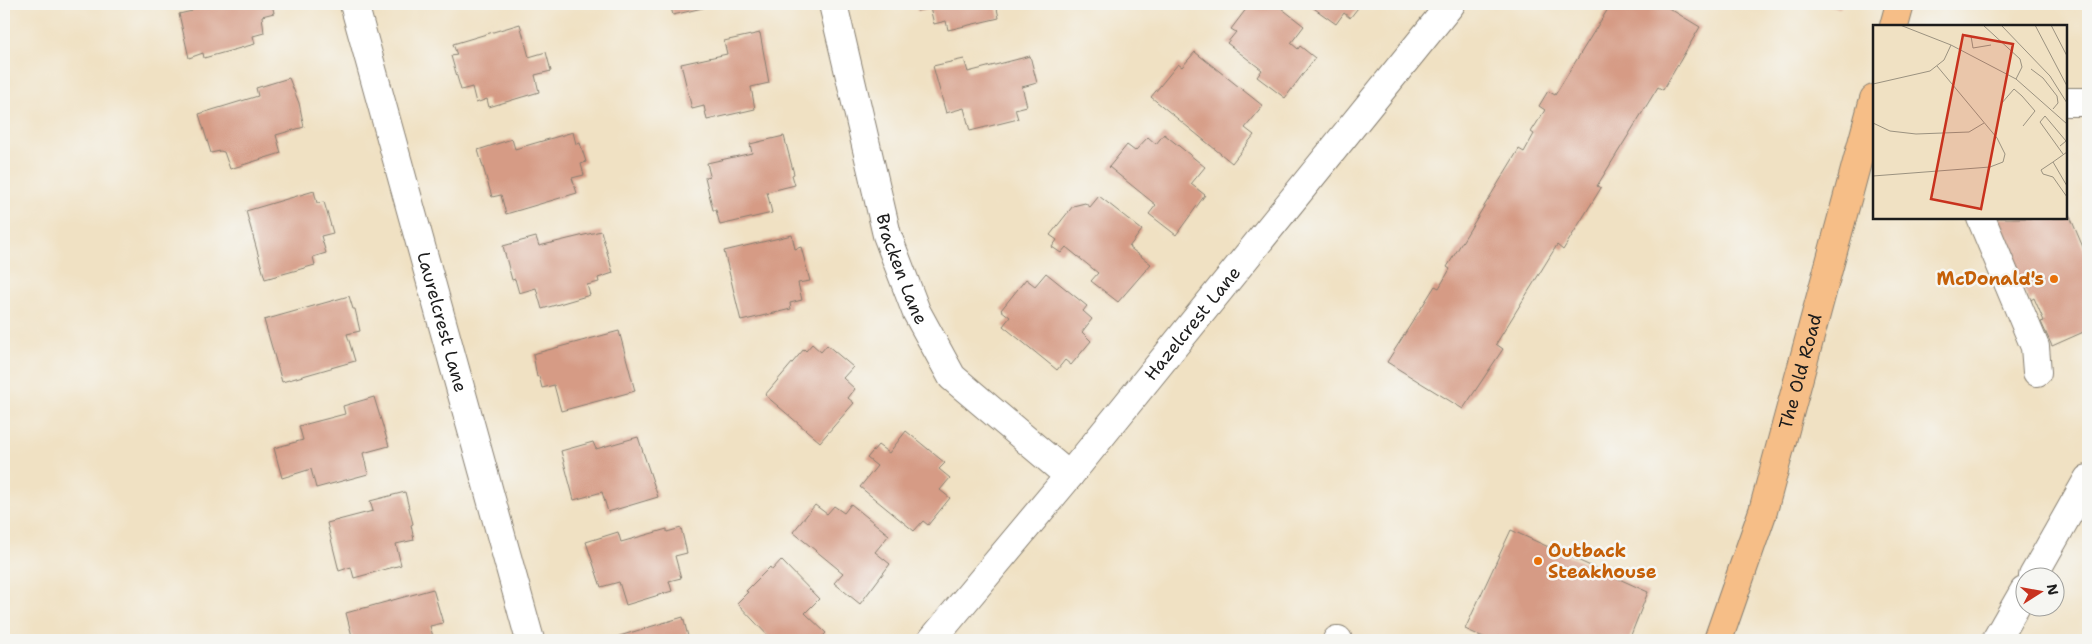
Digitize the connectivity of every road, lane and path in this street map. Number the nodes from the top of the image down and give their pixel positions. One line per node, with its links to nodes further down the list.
1 (354, 4): 15 (street, Laurelcrest Lane)
2 (834, 4): 11 (street, Bracken Lane)
3 (1451, 4): 11 (street, Hazelcrest Lane)
4 (1900, 4): 5 (main road)
5 (1894, 25)
6 (2067, 102): 7 (street)
7 (2088, 102)
8 (1873, 103): 17 (main road, The Old Road)
9 (1981, 219): 10 (street)
10 (2037, 372)
11 (1069, 476): 16 (street, Hazelcrest Lane)
12 (2088, 478): 13 (street)
13 (2039, 566)
14 (2014, 608): 18 (street)
15 (530, 640)
16 (932, 640)
17 (1718, 640)
18 (1996, 640)

